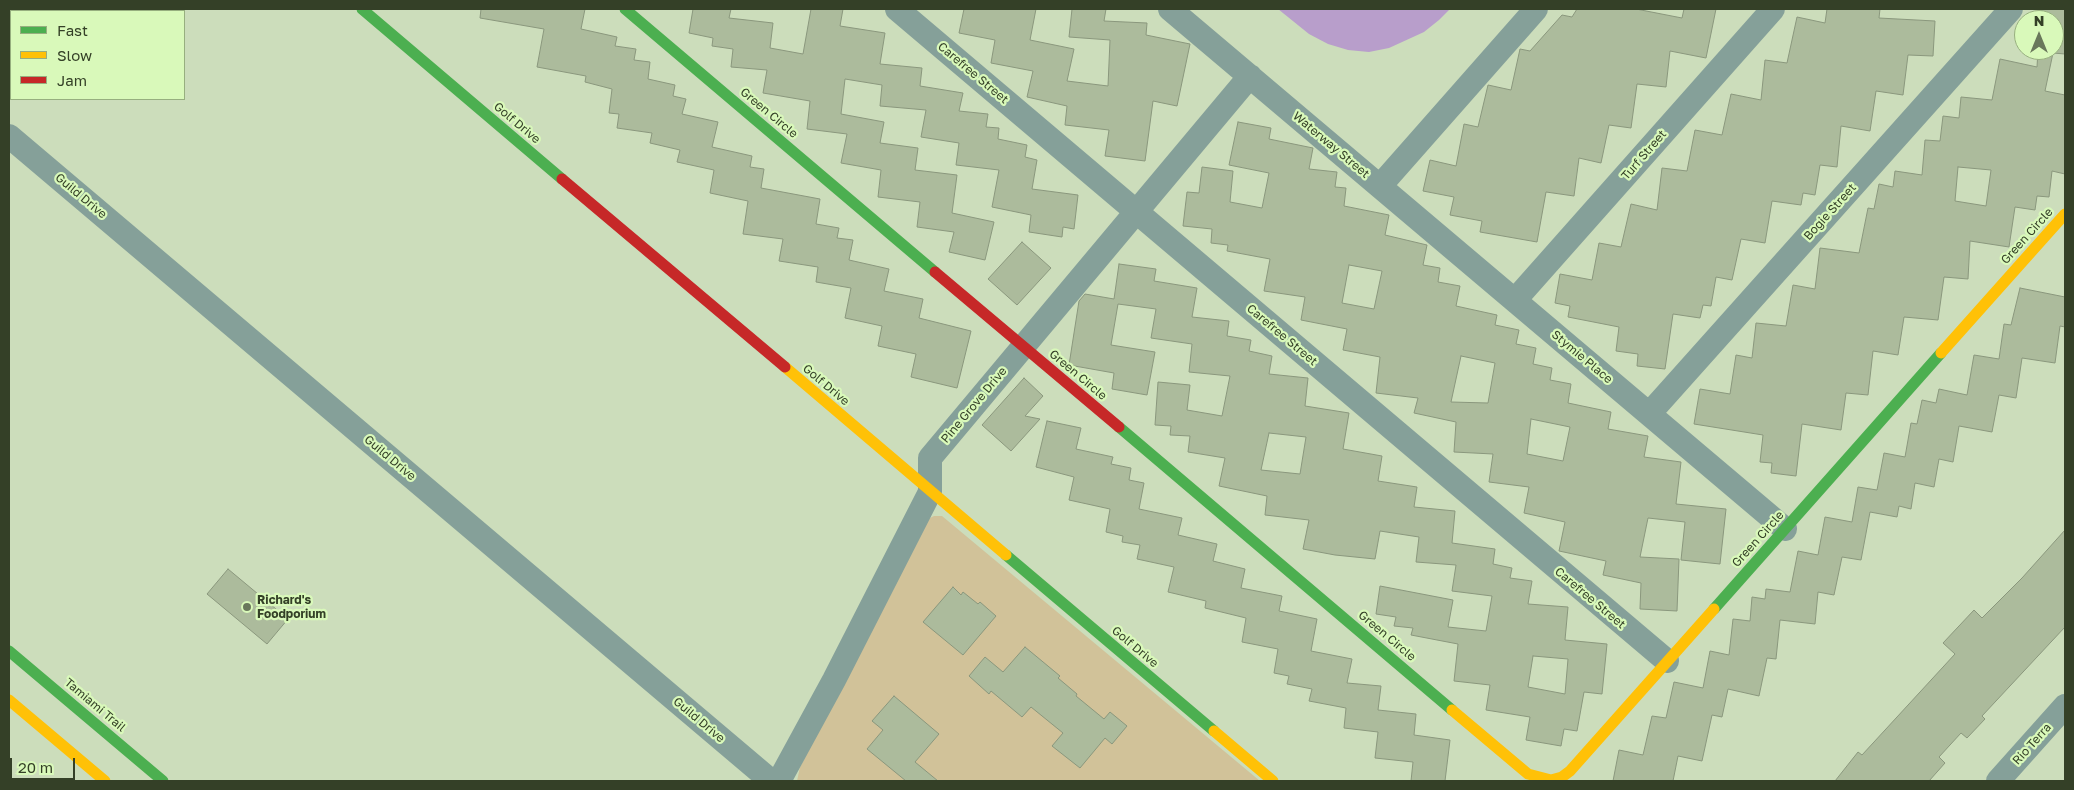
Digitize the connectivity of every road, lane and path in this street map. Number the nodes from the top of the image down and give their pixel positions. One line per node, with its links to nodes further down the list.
1 (362, 9): 16 (street, Golf Drive)
2 (625, 9): 14 (street, Green Circle)
3 (897, 9): 11 (street, Carefree Street)
4 (1170, 9): 8 (street, Waterway Street)
5 (1536, 9): 10 (street, Waterway Street)
6 (1773, 9): 13 (street, Turf Street)
7 (2012, 9): 15 (street, Bogie Street)
8 (1250, 76): 10 (street, Waterway Street); 11 (street, Pine Grove Drive)
9 (9, 136): 24 (street, Guild Drive)
10 (1380, 186): 13 (street, Stymie Place)
11 (1136, 211): 14 (street, Pine Grove Drive); 19 (street, Carefree Street)
12 (2065, 214): 17 (street, Green Circle)
13 (1515, 300): 15 (street, Stymie Place)
14 (1022, 346): 16 (street, Pine Grove Drive); 19 (street, Green Circle)
15 (1649, 414): 17 (street, Stymie Place)
16 (930, 492): 25 (street, Pine Grove Drive); 26 (street, Golf Drive)
17 (1785, 529): 19 (street, Green Circle)
18 (9, 651): 23 (street, Tamiami Trail)
19 (1667, 661)
20 (9, 700): 22 (street)
21 (2065, 706): 27 (street, Rio Terra)
22 (105, 781)
23 (163, 781)
24 (771, 781)
25 (780, 781)
26 (1273, 781)
27 (1998, 781)

